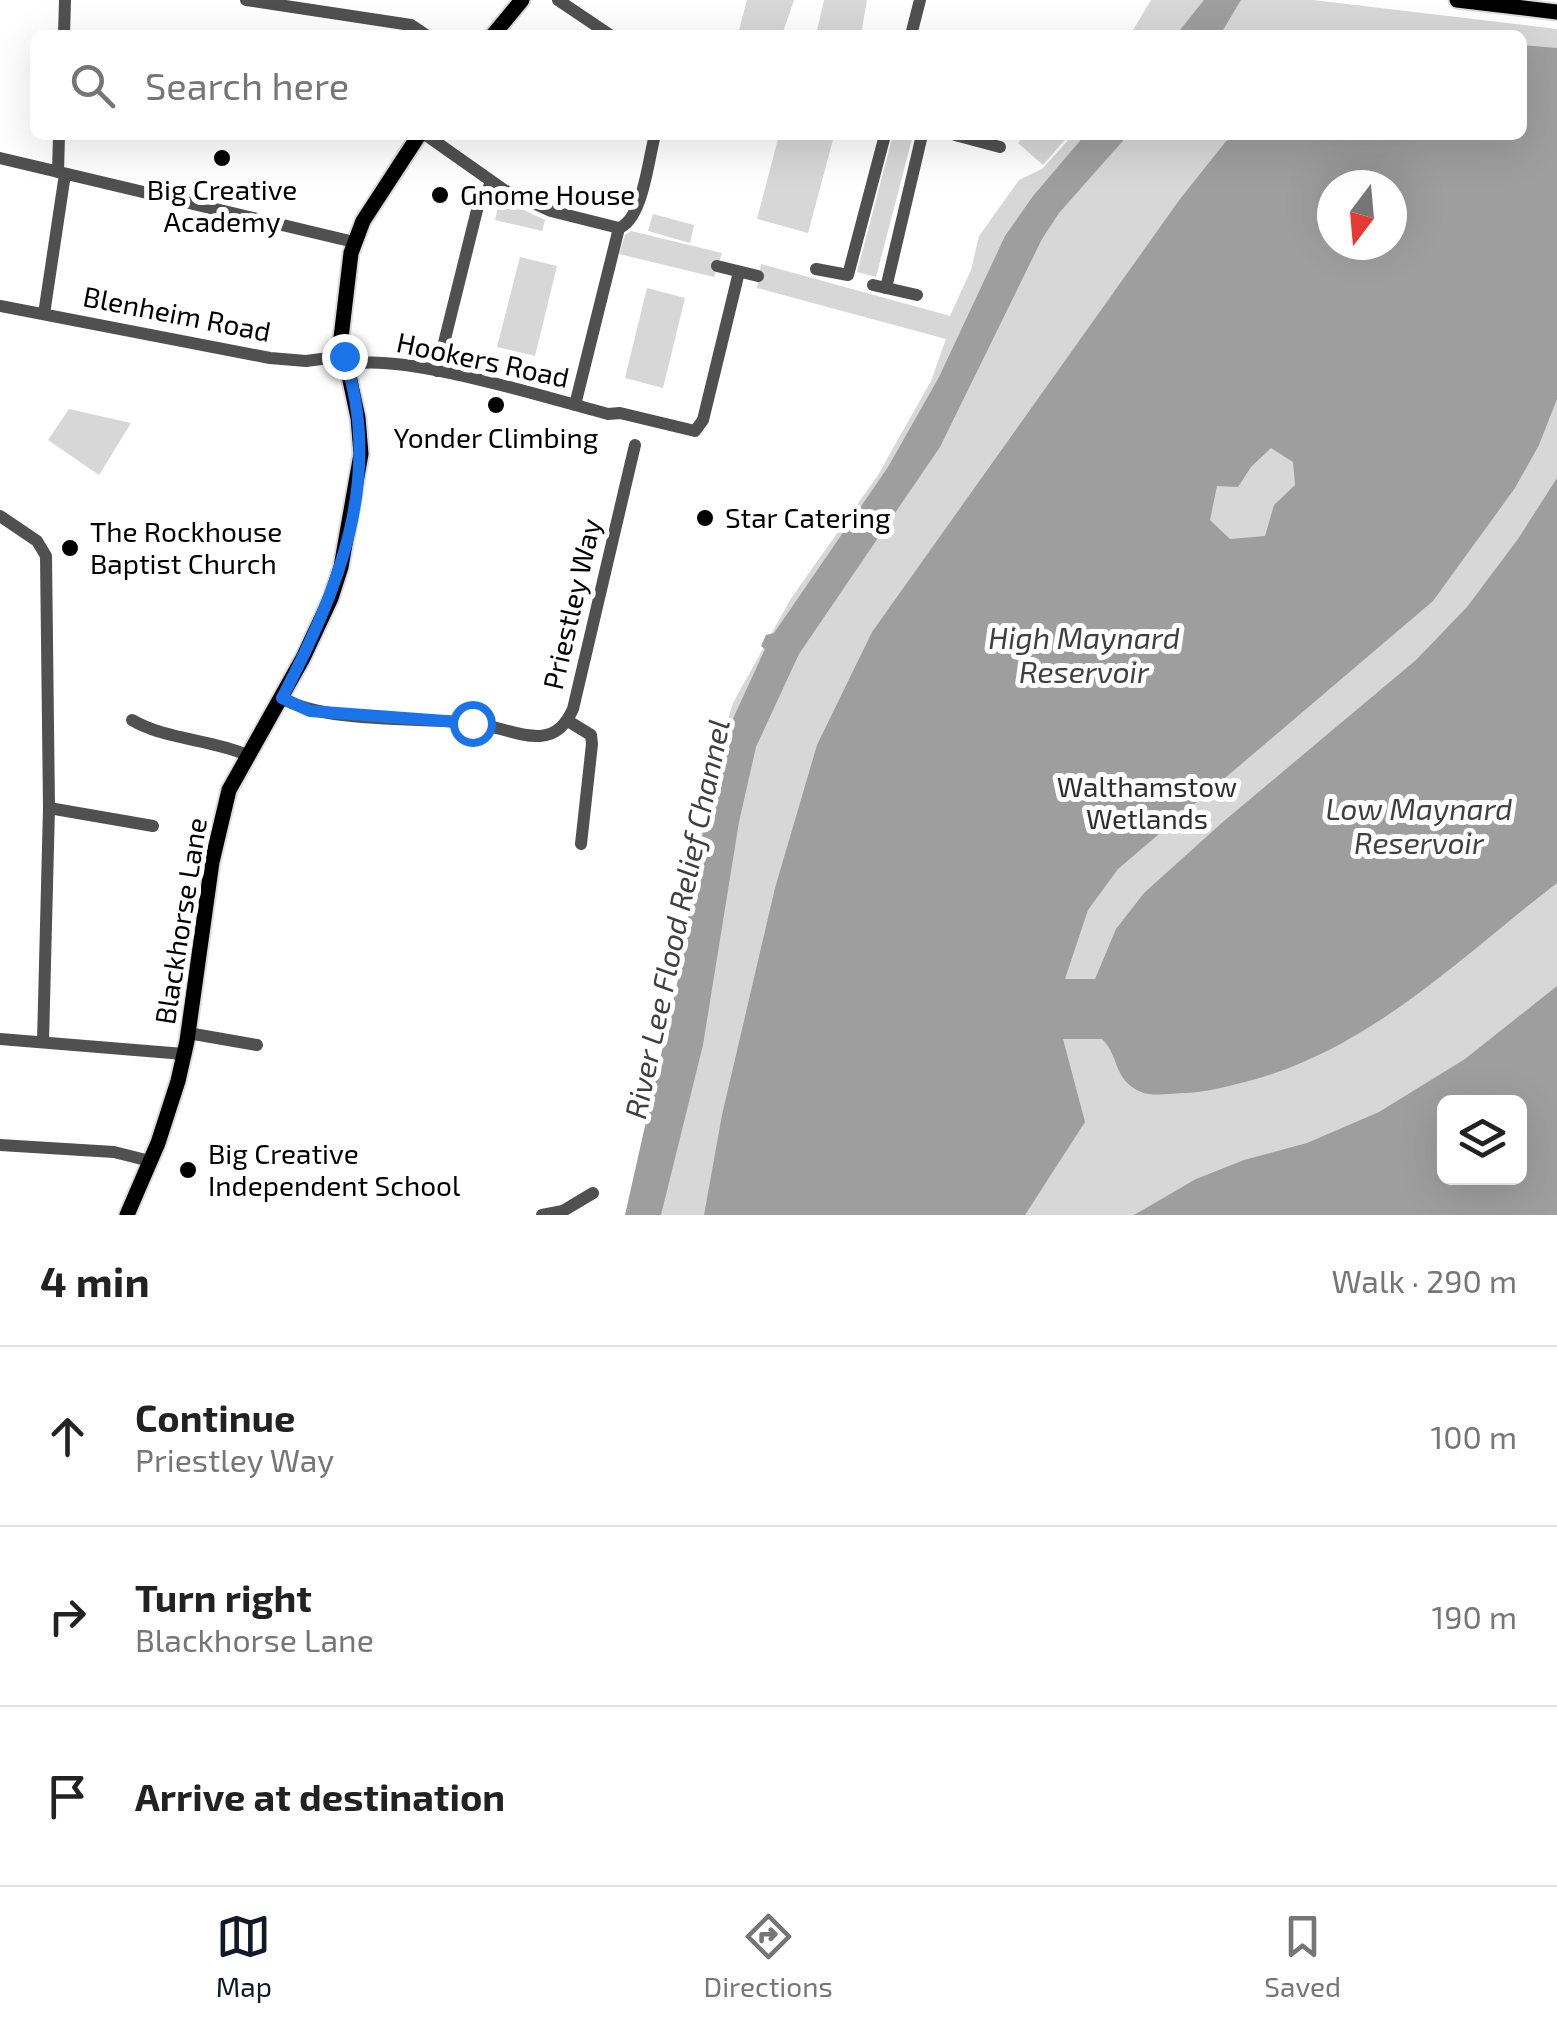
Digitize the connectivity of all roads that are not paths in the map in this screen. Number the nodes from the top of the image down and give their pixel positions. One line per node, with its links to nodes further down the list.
1 (65, 0): 8 (street)
2 (246, 0): 9 (street)
3 (522, 0): 10 (main road)
4 (558, 0): 11 (street)
5 (920, 0): 12 (street)
6 (1458, 0): 7 (main road)
7 (1557, 12)
8 (64, 30)
9 (419, 30)
10 (497, 30)
11 (603, 30)
12 (912, 30)
13 (60, 140): 22 (street)
14 (419, 140): 25 (main road, Blackhorse Lane)
15 (429, 140): 23 (street)
16 (654, 140): 24 (street)
17 (884, 140): 27 (street)
18 (921, 140): 30 (street)
19 (972, 140): 20 (street)
20 (1000, 148)
21 (0, 158): 22 (street)
22 (62, 173): 25 (street); 32 (street)
23 (492, 182): 24 (street); 34 (street)
24 (619, 228): 35 (street)
25 (354, 242): 33 (main road, Blackhorse Lane)
26 (717, 266): 28 (street)
27 (816, 269)
28 (740, 272): 29 (street); 35 (street, Hookers Road)
29 (758, 276)
30 (917, 295)
31 (0, 306): 32 (street, Blenheim Road)
32 (44, 314): 33 (street, Blenheim Road)
33 (346, 361): 34 (street, Hookers Road); 38 (main road, Blackhorse Lane)
34 (437, 372): 35 (street, Hookers Road)
35 (575, 405)
36 (635, 445): 40 (street, Priestley Way)
37 (0, 516): 42 (street)
38 (282, 698): 40 (street, Priestley Way); 41 (main road, Blackhorse Lane)
39 (132, 720): 41 (street)
40 (568, 720): 44 (street)
41 (247, 755): 45 (main road, Blackhorse Lane)
42 (49, 808): 43 (street); 47 (street)
43 (153, 826)
44 (581, 844)
45 (188, 1033): 48 (street); 49 (main road, Blackhorse Lane)
46 (0, 1039): 47 (street)
47 (43, 1042): 49 (street)
48 (257, 1045)
49 (184, 1054): 51 (main road, Blackhorse Lane)
50 (0, 1145): 51 (street)
51 (150, 1161): 53 (main road, Blackhorse Lane)
52 (593, 1193): 54 (street)
53 (127, 1215)
54 (542, 1215)

